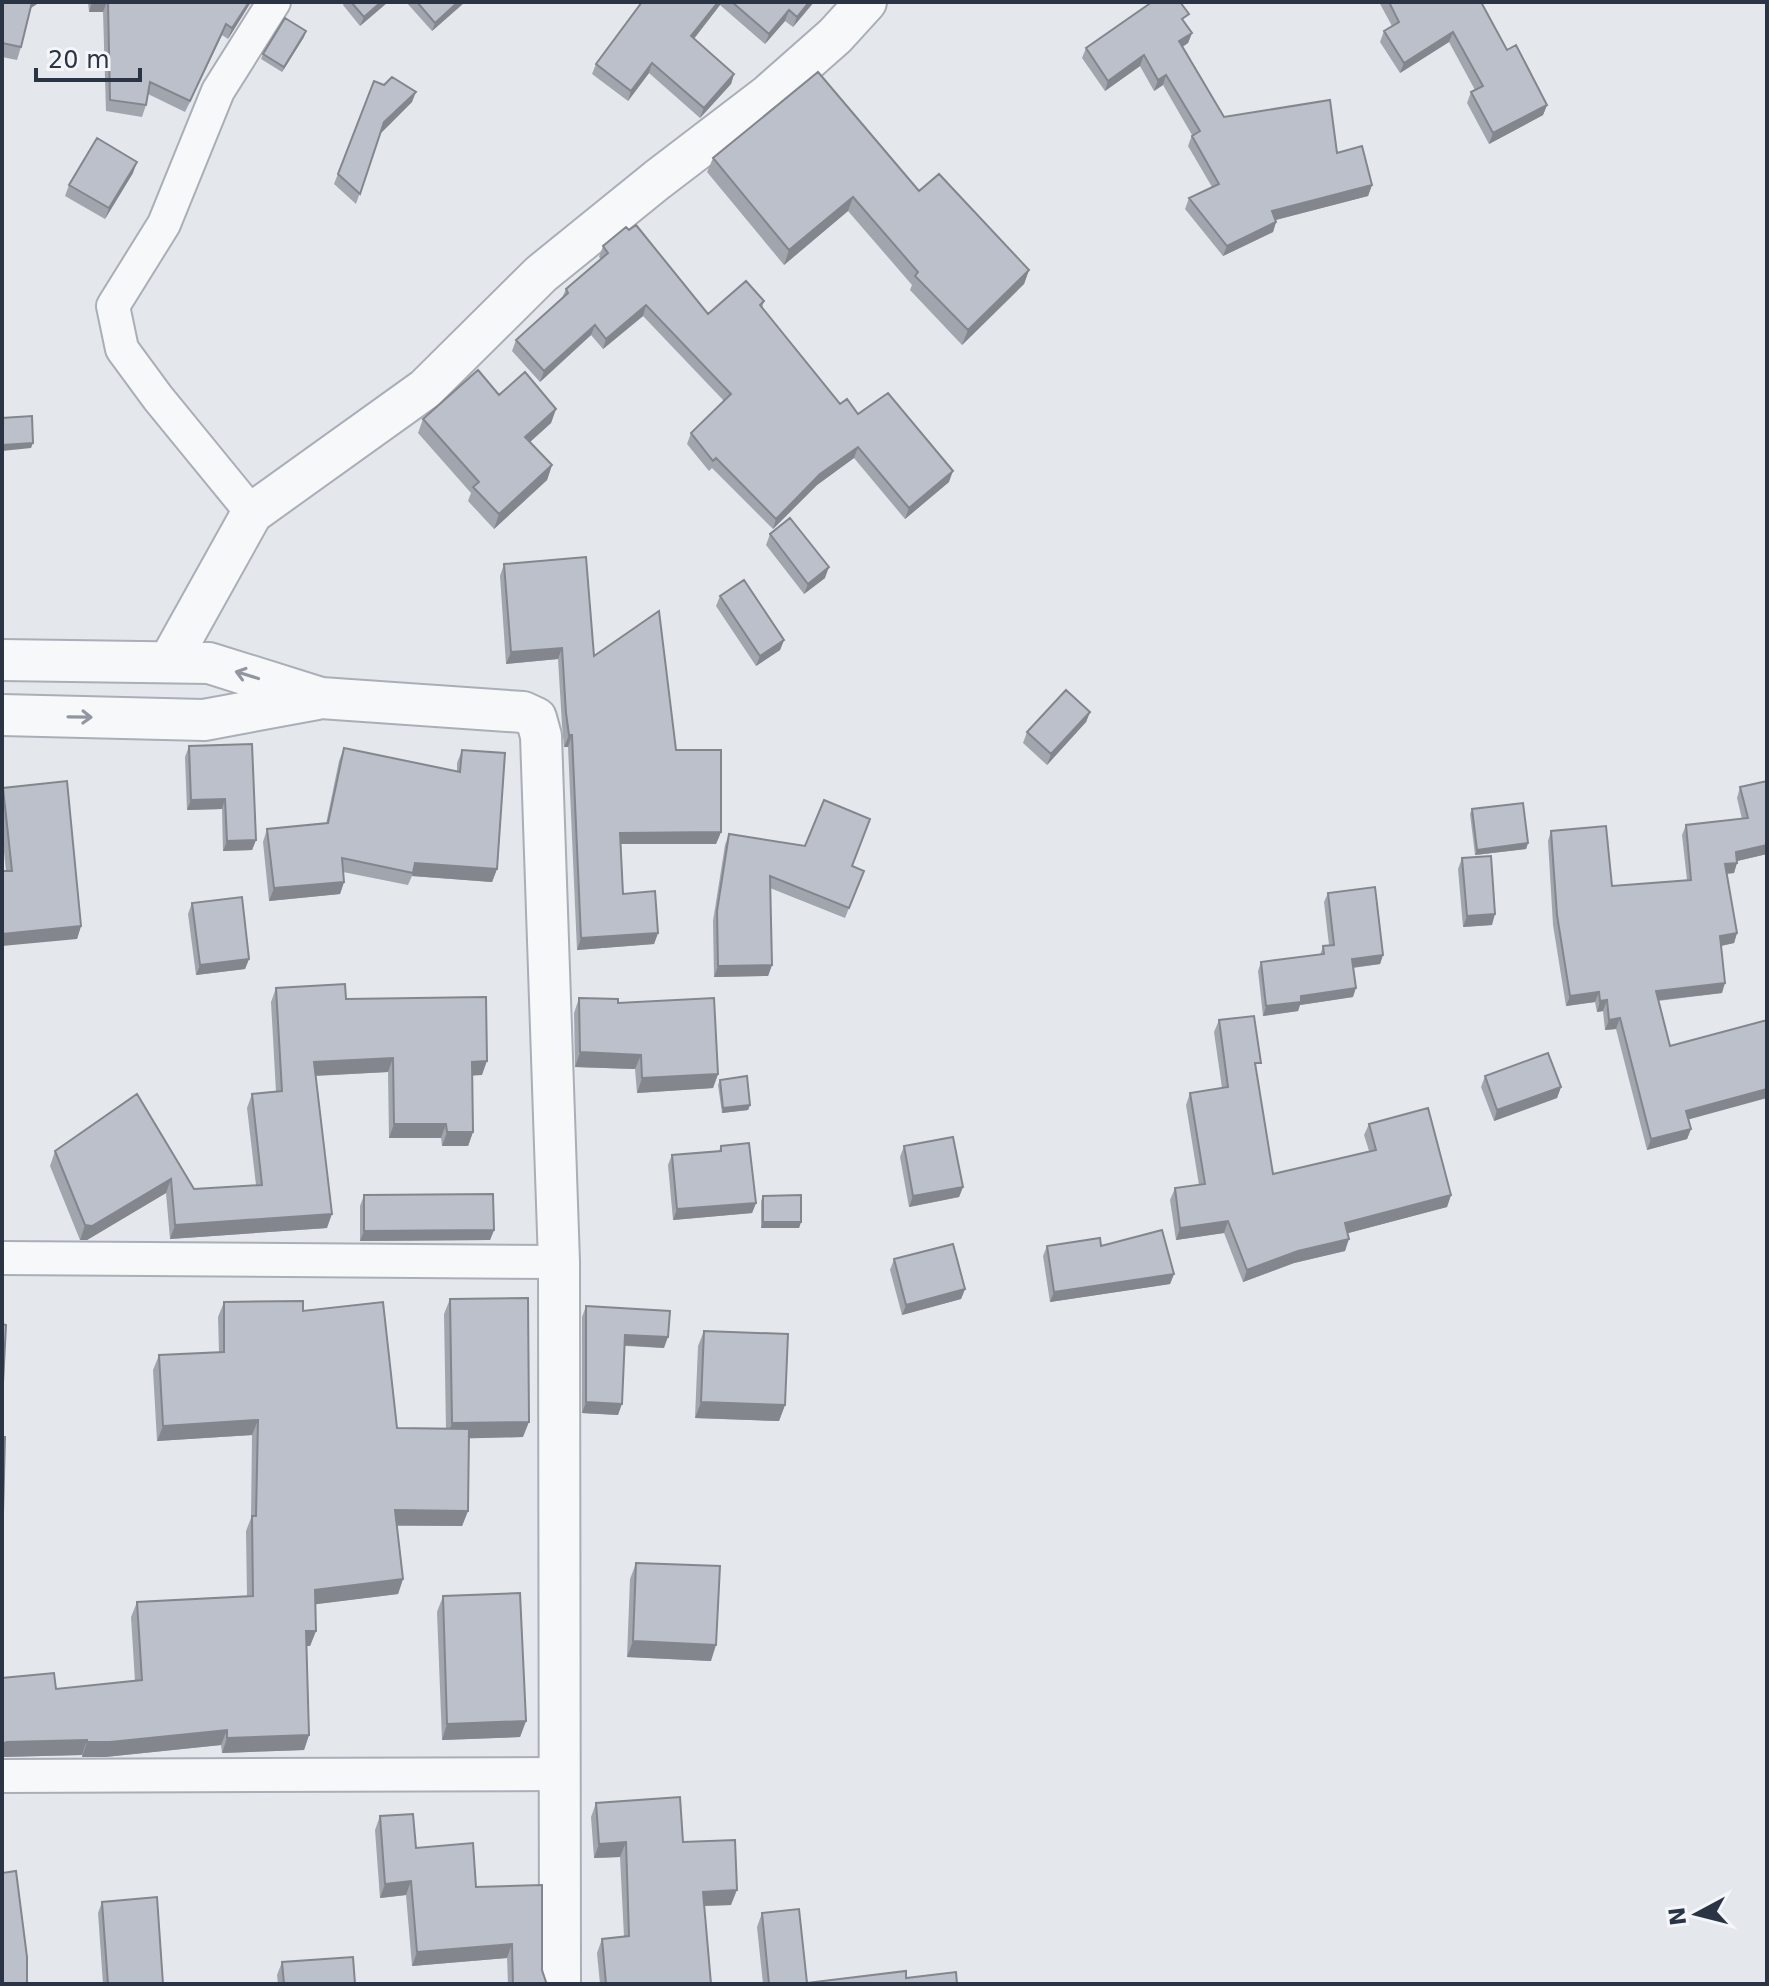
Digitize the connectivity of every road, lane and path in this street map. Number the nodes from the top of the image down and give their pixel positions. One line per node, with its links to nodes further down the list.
1 (274, 2): 3 (street)
2 (866, 2): 3 (street)
3 (252, 513): 5 (street)
4 (2, 660): 5 (street)
5 (169, 662): 6 (street, one-way to 5)
6 (321, 698): 7 (street, one-way to 6); 9 (street)
7 (2, 715)
8 (2, 1258): 9 (street)
9 (559, 1262): 10 (street)
10 (559, 1774): 11 (street); 12 (street)
11 (2, 1776)
12 (560, 1984)

